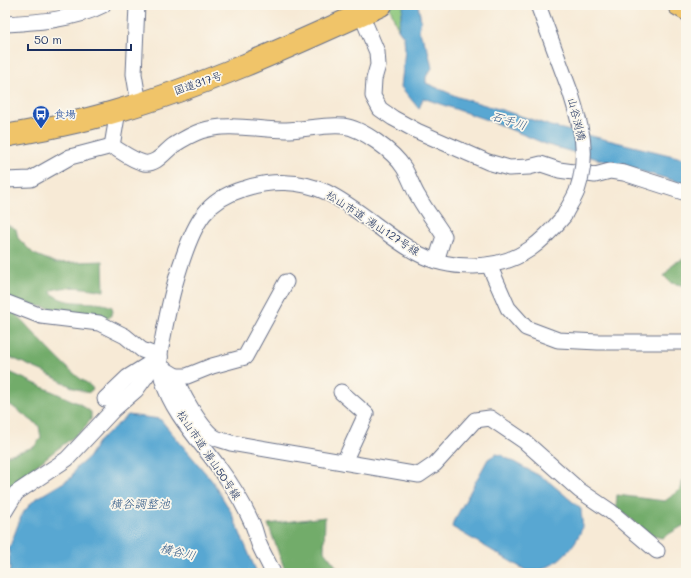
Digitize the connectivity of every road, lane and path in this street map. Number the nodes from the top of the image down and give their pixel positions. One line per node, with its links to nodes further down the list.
1 (103, 5): 7 (street)
2 (137, 5): 8 (street)
3 (538, 5): 14 (street, 山谷渕橋, bridge)
4 (680, 5): 6 (highway)
5 (372, 9): 8 (highway, 国道317号); 13 (street)
6 (686, 9)
7 (5, 24)
8 (139, 104): 9 (highway, 国道317号)
9 (118, 111): 10 (highway, 国道317号); 11 (street)
10 (5, 136)
11 (112, 146): 12 (street); 15 (street)
12 (5, 180)
13 (686, 193)
14 (564, 216): 16 (street, 松山市道 湯山127号線)
15 (436, 261): 16 (street, 松山市道 湯山127号線); 20 (street, 松山市道 湯山127号線)
16 (489, 265): 19 (street)
17 (286, 282): 21 (street)
18 (5, 302): 20 (street)
19 (686, 342)
20 (160, 362): 21 (street); 23 (street); 25 (street); 27 (street, 松山市道 湯山50号線)
21 (176, 376): 24 (street)
22 (341, 392): 24 (street)
23 (105, 399)
24 (344, 462): 26 (street)
25 (5, 511)
26 (657, 551)
27 (273, 573)

